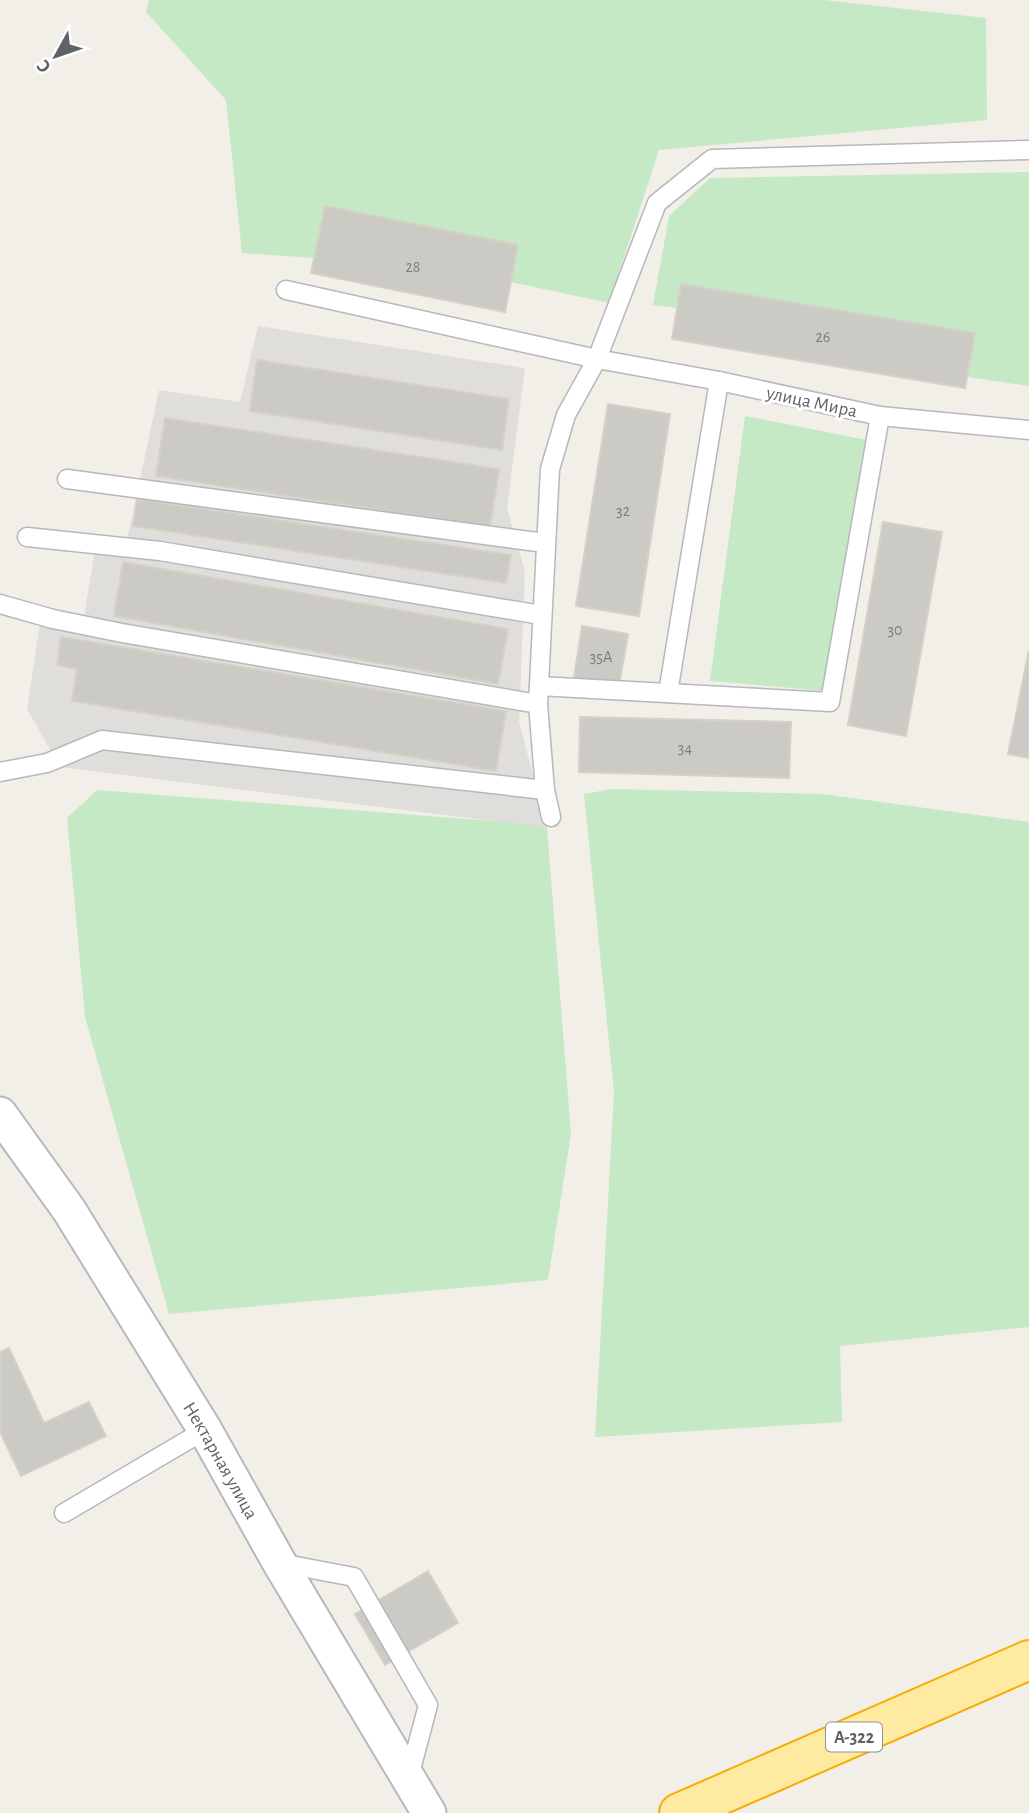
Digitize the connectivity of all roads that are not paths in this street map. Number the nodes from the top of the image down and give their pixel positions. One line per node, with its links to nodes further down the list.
1 (1029, 149): 3 (lane)
2 (286, 290): 3 (lane, улица Мира)
3 (597, 359): 4 (lane, улица Мира); 9 (lane)
4 (719, 381): 5 (lane, улица Мира); 13 (lane)
5 (880, 416): 6 (lane, улица Мира); 13 (lane)
6 (1029, 430)
7 (67, 479): 9 (lane)
8 (27, 537): 11 (lane)
9 (545, 543): 11 (lane)
10 (0, 604): 14 (lane)
11 (541, 615): 12 (lane)
12 (539, 686): 13 (lane); 14 (lane)
13 (668, 693)
14 (538, 705): 16 (lane)
15 (0, 772): 16 (lane)
16 (545, 790): 17 (lane)
17 (551, 817)
18 (0, 1114): 19 (street, Нектарная улица)
19 (205, 1430): 20 (lane); 21 (street, Нектарная улица)
20 (64, 1513)
21 (279, 1562): 23 (street, Нектарная улица); 23 (lane)
22 (1029, 1660): 25 (highway, А-322)
23 (409, 1777): 24 (street, Нектарная улица)
24 (429, 1813)
25 (679, 1813)

